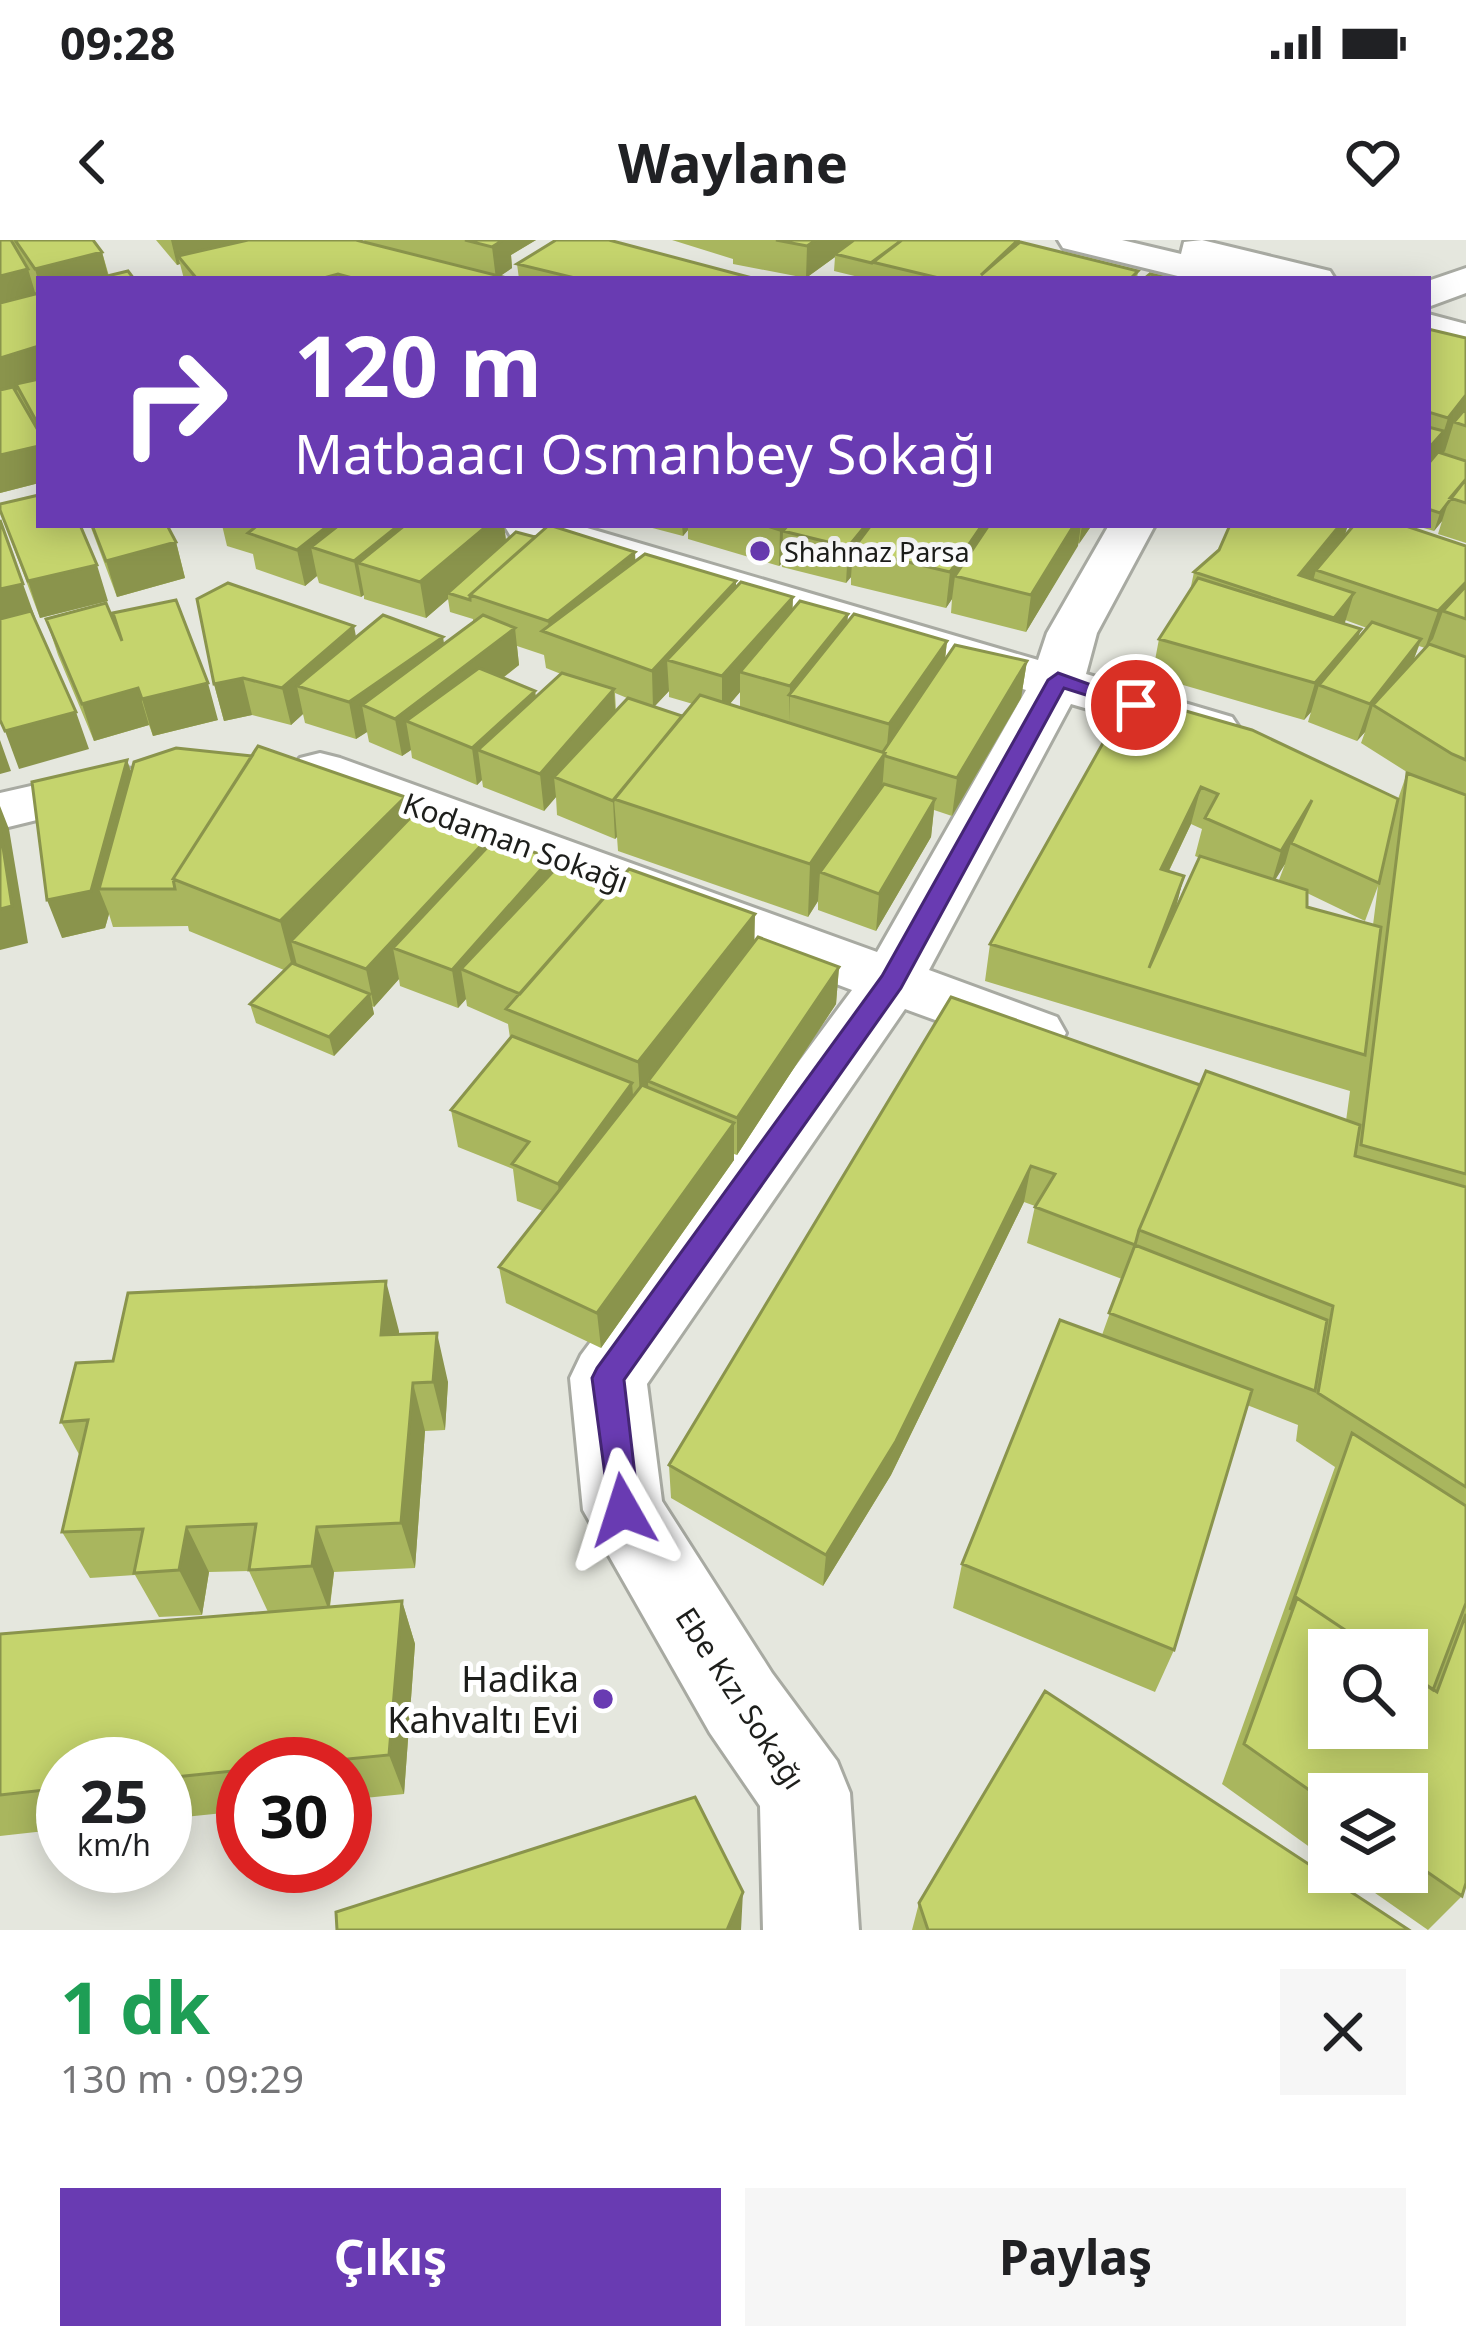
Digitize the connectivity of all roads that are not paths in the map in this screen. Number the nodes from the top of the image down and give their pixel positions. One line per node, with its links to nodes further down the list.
1 (1076, 240): 3 (street)
2 (1156, 240): 4 (street)
3 (1225, 276)
4 (1304, 276)
5 (1466, 279): 6 (street)
6 (1431, 294)
7 (1431, 307): 8 (street)
8 (1466, 316)
9 (1431, 327): 10 (street)
10 (1466, 336)
11 (537, 528): 14 (street)
12 (1130, 528): 14 (street, Ebe Kızı Sokağı)
13 (1163, 528): 14 (street, Ebe Kızı Sokağı)
14 (1058, 680): 15 (street); 19 (street, Ebe Kızı Sokağı)
15 (1249, 741)
16 (260, 761): 19 (street, Kodaman Sokağı)
17 (175, 770): 18 (street)
18 (0, 811)
19 (892, 982): 20 (street, Kodaman Sokağı); 21 (street, Ebe Kızı Sokağı)
20 (1091, 1053)
21 (811, 1930)

